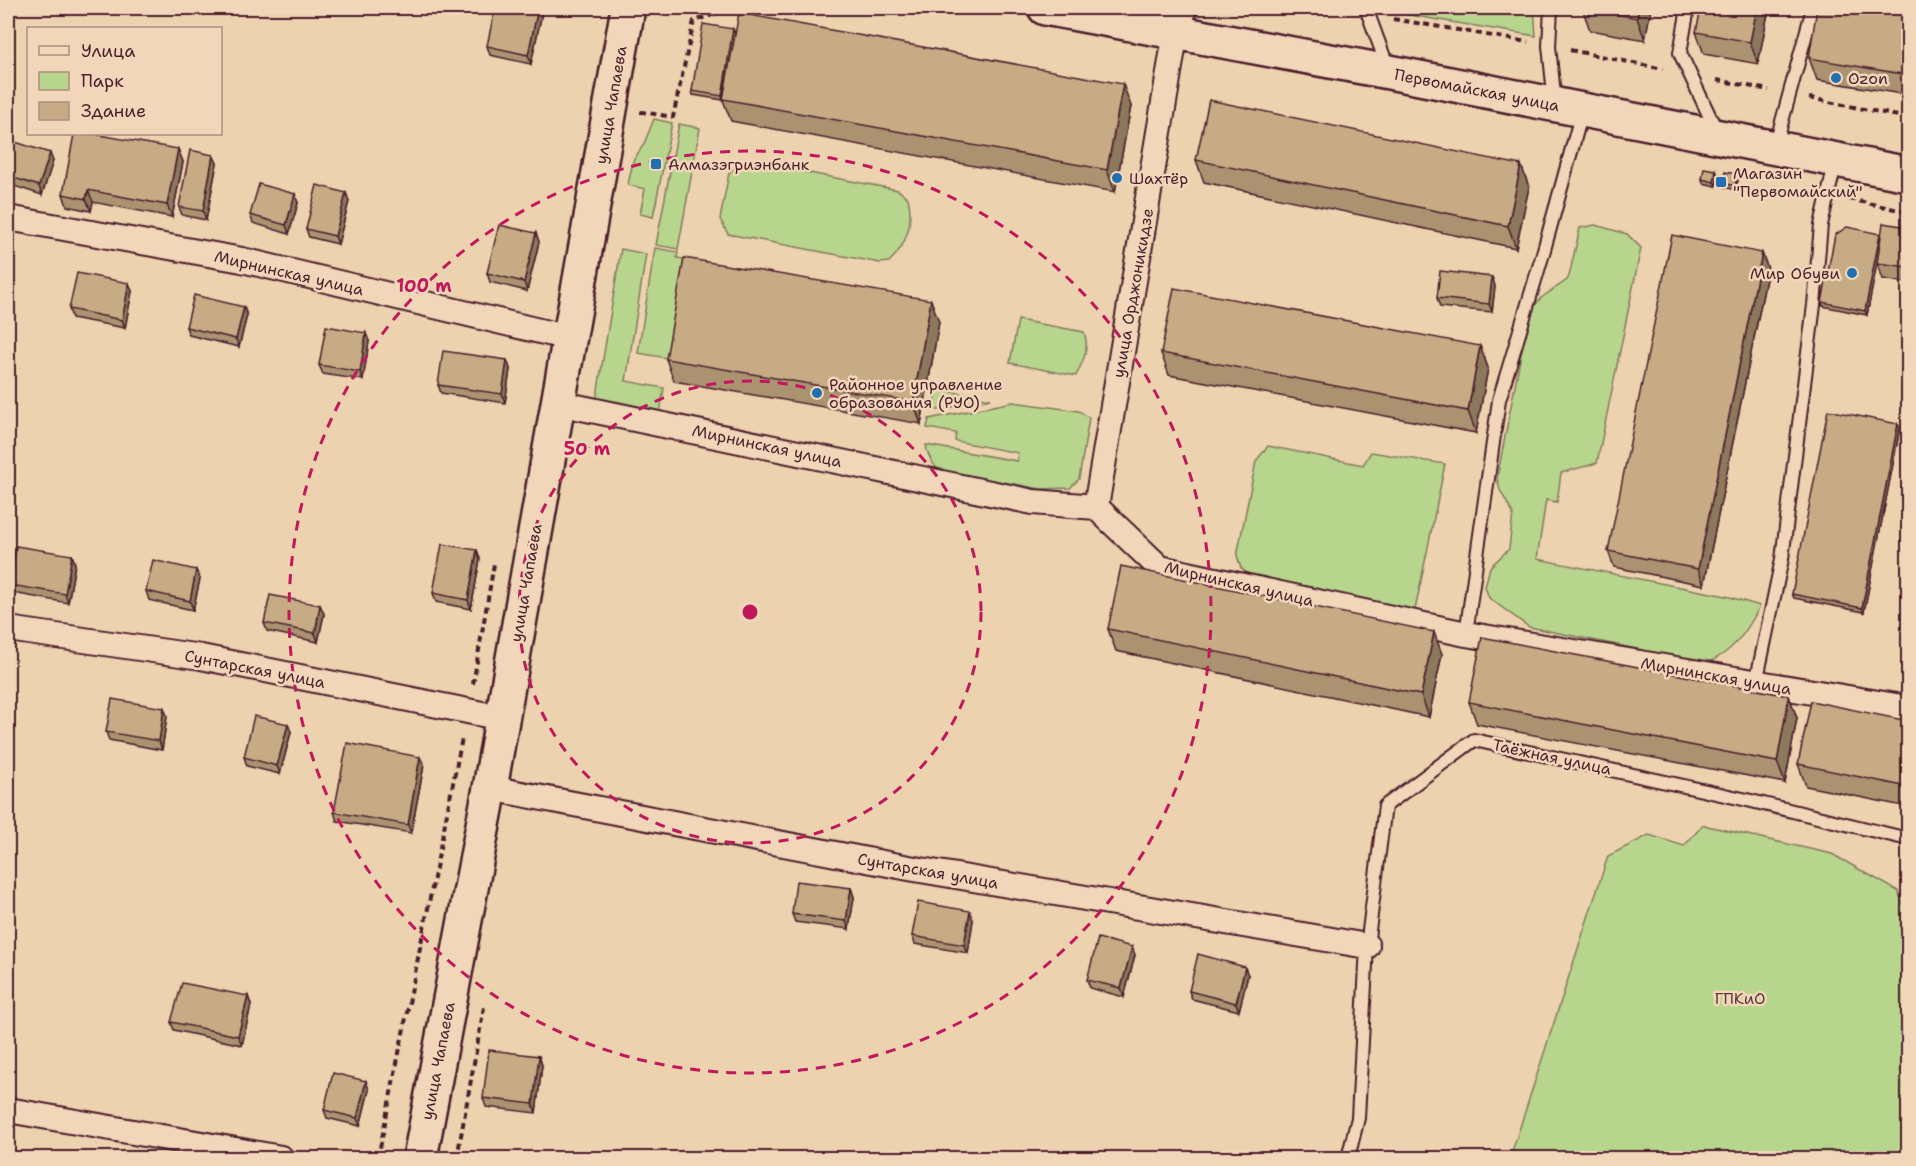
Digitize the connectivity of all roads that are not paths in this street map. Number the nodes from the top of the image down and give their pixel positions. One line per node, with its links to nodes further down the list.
1 (628, 8): 15 (main road, улица Чапаева)
2 (1045, 8): 7 (main road, Первомайская улица)
3 (1551, 8): 9 (lane)
4 (1688, 8): 10 (lane)
5 (1813, 8): 11 (lane)
6 (1367, 11): 8 (lane)
7 (1179, 19): 8 (main road, Первомайская улица); 17 (street, улица Орджоникидзе)
8 (1389, 72): 9 (main road, Первомайская улица)
9 (1569, 107): 10 (main road, Первомайская улица); 19 (lane)
10 (1719, 137): 11 (main road, Первомайская улица)
11 (1775, 148): 12 (main road, Первомайская улица)
12 (1836, 160): 13 (main road, Первомайская улица); 20 (lane)
13 (1908, 174)
14 (8, 218): 15 (street, Мирнинская улица)
15 (568, 338): 16 (main road, улица Чапаева)
16 (558, 403): 17 (street, Мирнинская улица); 22 (main road, улица Чапаева)
17 (1096, 507): 19 (street, Мирнинская улица)
18 (8, 629): 22 (street, Сунтарская улица)
19 (1466, 634): 20 (street, Мирнинская улица)
20 (1756, 683): 21 (street, Мирнинская улица)
21 (1908, 708)
22 (502, 718): 23 (main road, улица Чапаева)
23 (490, 788): 25 (street, Сунтарская улица); 28 (main road, улица Чапаева)
24 (1908, 839): 25 (lane, Таёжная улица)
25 (1367, 946): 29 (lane, Таёжная улица)
26 (8, 1110): 27 (street)
27 (281, 1158)
28 (420, 1158)
29 (1348, 1158)

